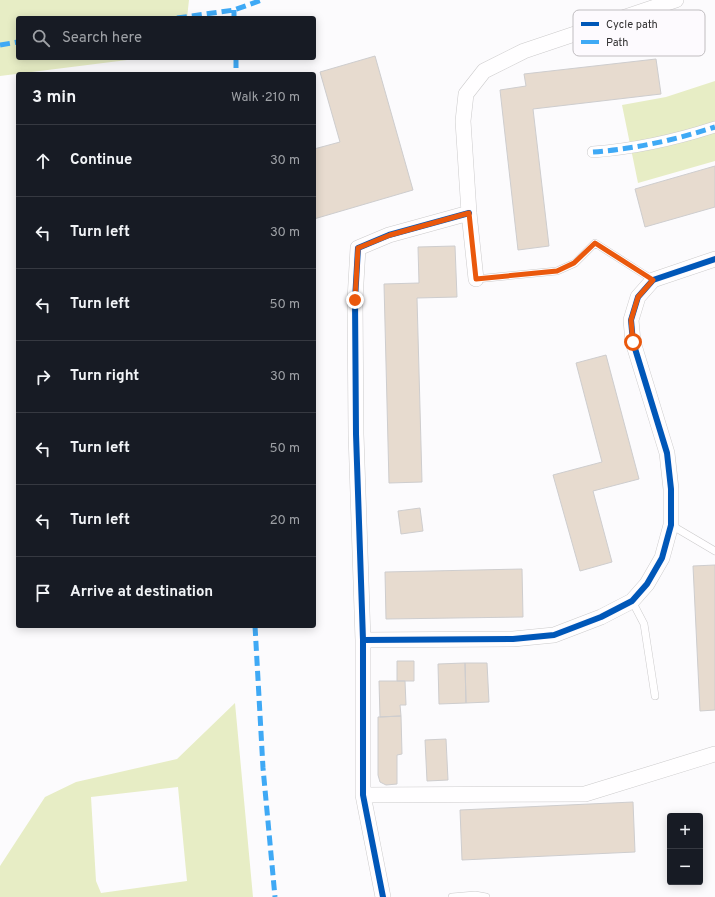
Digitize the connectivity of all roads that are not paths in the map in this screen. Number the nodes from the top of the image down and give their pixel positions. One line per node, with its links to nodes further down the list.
1 (676, 0): 2 (street)
2 (646, 10)
3 (573, 35): 6 (street)
4 (715, 128): 5 (street)
5 (593, 152)
6 (469, 213): 8 (street); 13 (street)
7 (715, 259): 9 (street)
8 (476, 279): 9 (lane)
9 (653, 280): 10 (street)
10 (671, 525): 11 (lane); 12 (street)
11 (715, 551)
12 (632, 601): 13 (street); 14 (lane)
13 (363, 640): 16 (street)
14 (655, 696)
15 (715, 754): 16 (street)
16 (363, 795): 17 (street)
17 (383, 897)
18 (452, 897): 19 (lane)
19 (486, 897)

